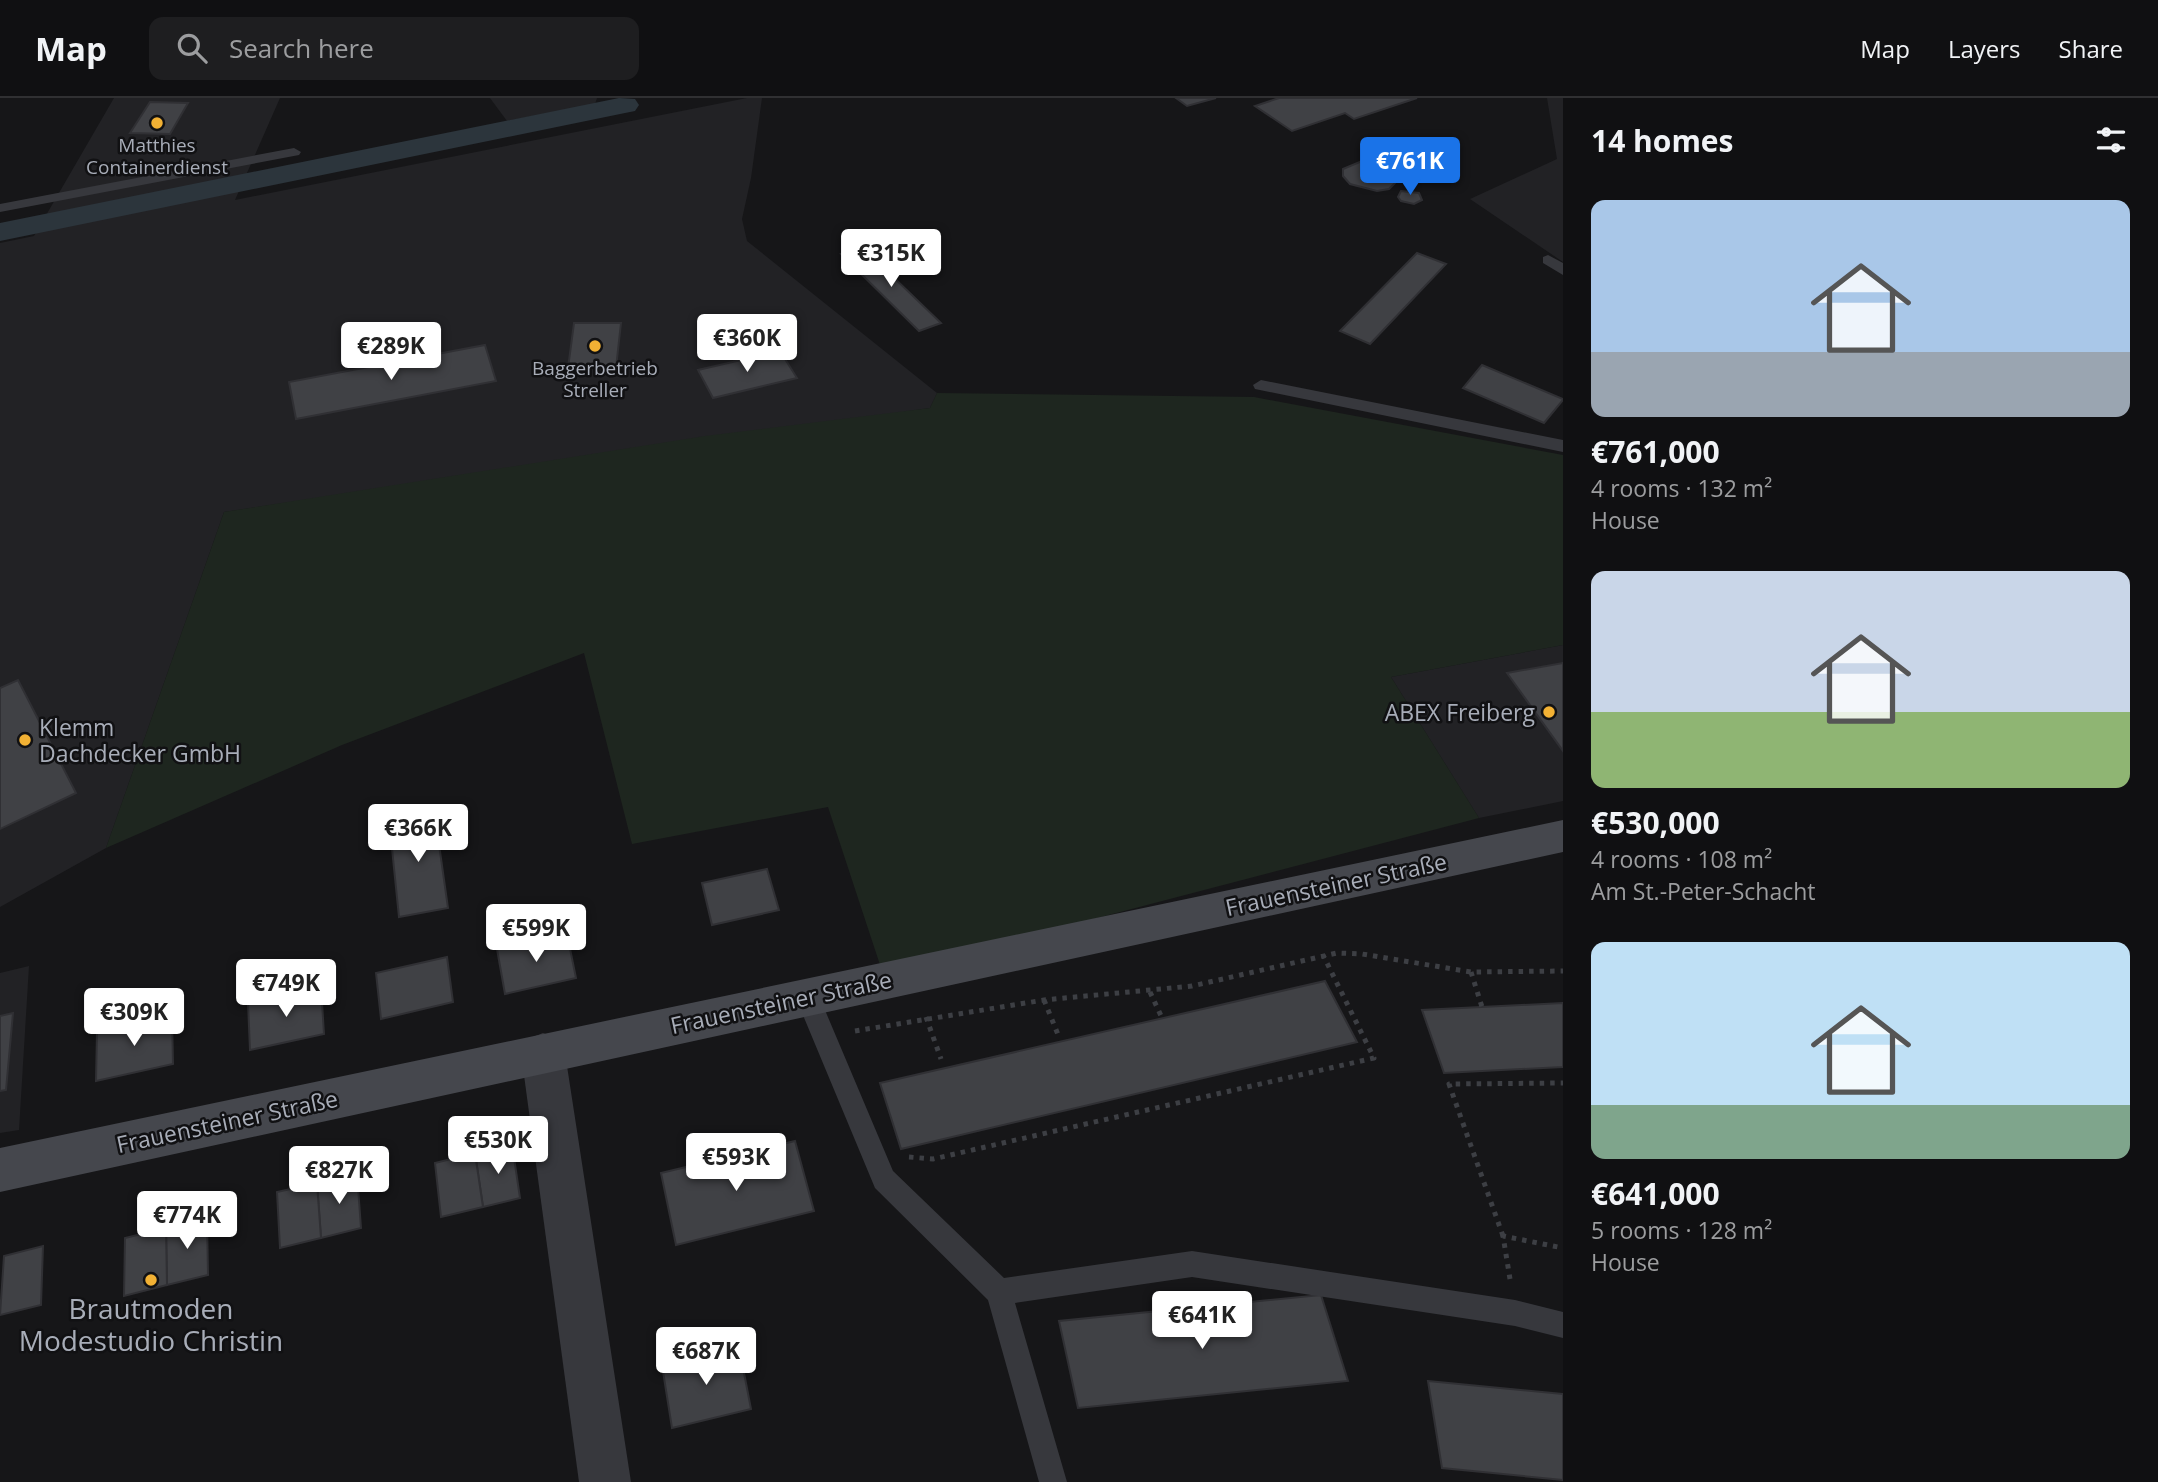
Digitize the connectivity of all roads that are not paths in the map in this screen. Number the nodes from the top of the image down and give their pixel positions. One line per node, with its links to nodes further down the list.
1 (294, 152): 2 (lane)
2 (0, 208)
3 (1548, 260): 4 (lane)
4 (1563, 270)
5 (1261, 385): 6 (lane)
6 (1563, 446)
7 (1563, 836): 8 (main road, Frauensteiner Straße)
8 (807, 996): 9 (main road, Frauensteiner Straße); 11 (lane)
9 (543, 1053): 10 (main road, Frauensteiner Straße); 13 (street)
10 (0, 1170)
11 (999, 1292): 12 (lane); 14 (lane)
12 (1563, 1325)
13 (605, 1482)
14 (1053, 1482)

